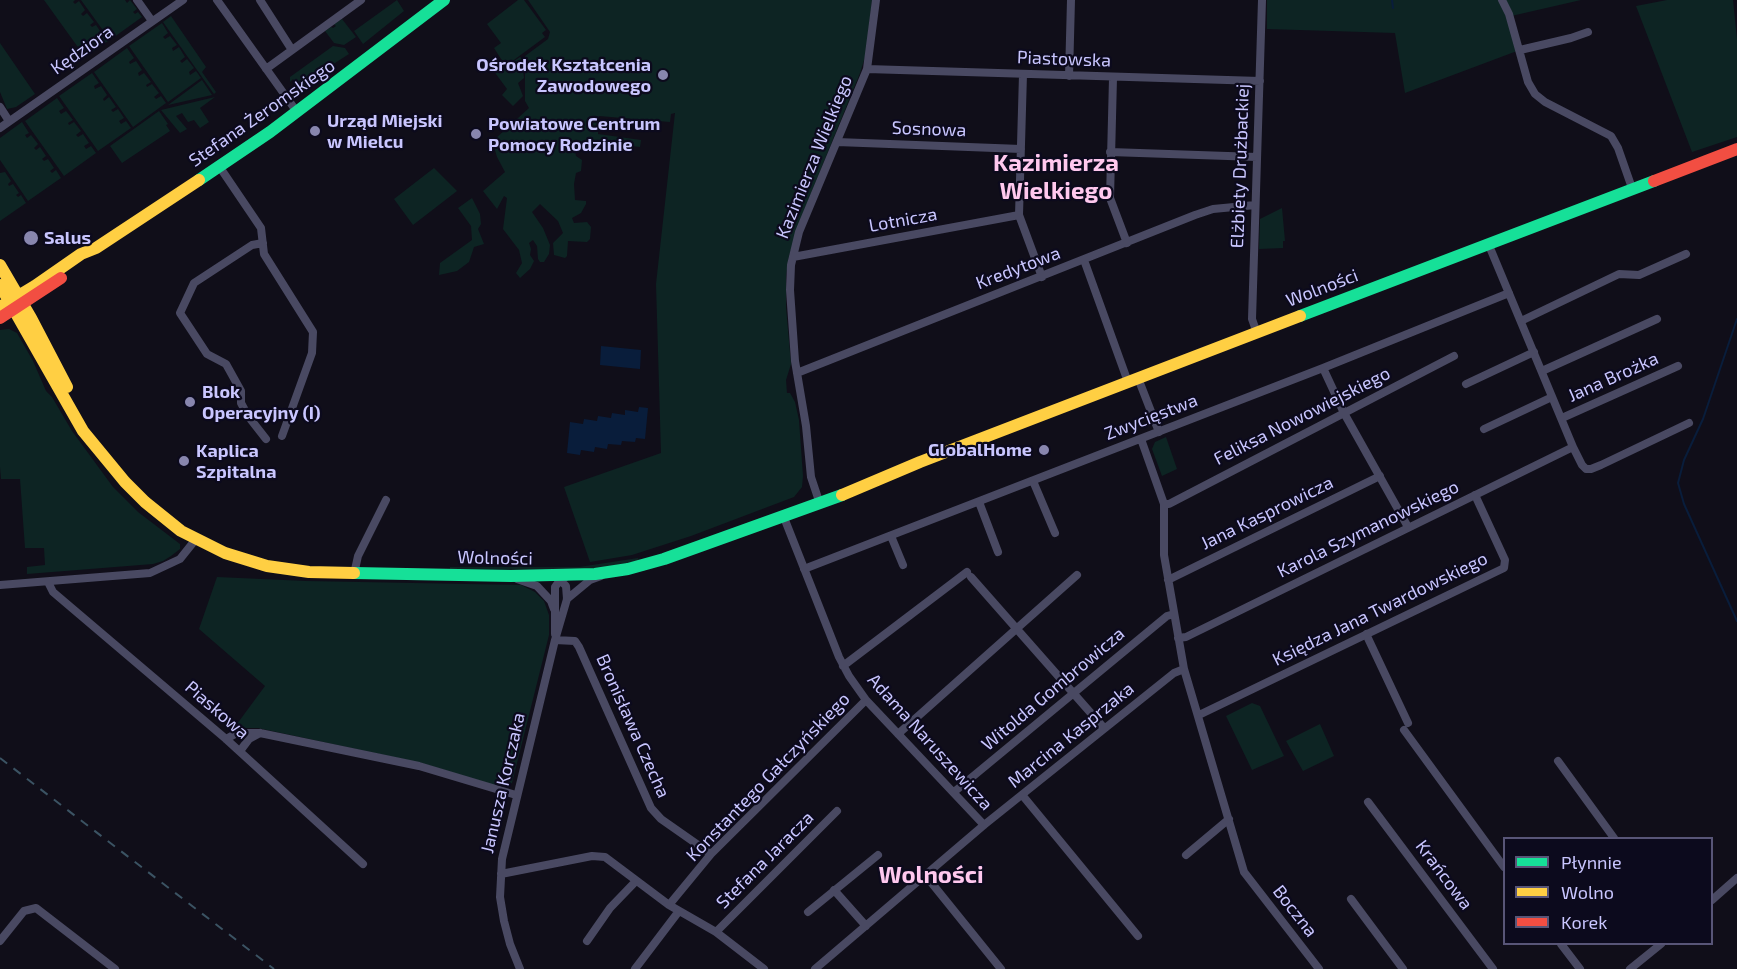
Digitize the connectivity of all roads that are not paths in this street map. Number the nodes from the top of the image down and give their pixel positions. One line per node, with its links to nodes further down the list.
1 (137, 0): 11 (street)
2 (183, 0): 11 (street, Kędziora)
3 (217, 0): 15 (street)
4 (260, 0): 13 (street)
5 (361, 0): 13 (street)
6 (876, 0): 16 (street, Kazimierza Wielkiego)
7 (1071, 0): 18 (street)
8 (1262, 0): 20 (street, Elżbiety Drużbackiej)
9 (1502, 0): 14 (street)
10 (435, 3): 22 (main road, Stefana Żeromskiego)
11 (152, 21): 23 (street, Kędziora)
12 (1588, 32): 14 (street)
13 (292, 50): 15 (street)
14 (1520, 51): 31 (street)
15 (266, 69): 22 (street)
16 (867, 69): 17 (street, Piastowska); 25 (street, Kazimierza Wielkiego)
17 (1023, 74): 18 (street, Piastowska); 26 (street)
18 (1069, 76): 19 (street, Piastowska)
19 (1113, 78): 20 (street, Piastowska); 28 (street)
20 (1260, 81): 29 (street, Elżbiety Drużbackiej)
21 (0, 107): 23 (street)
22 (297, 112): 30 (main road, Stefana Żeromskiego)
23 (9, 121): 24 (street, Kędziora)
24 (0, 128)
25 (837, 142): 26 (street, Sosnowa); 38 (street, Kazimierza Wielkiego)
26 (1021, 149): 33 (street)
27 (1737, 149): 31 (main road, Wolności)
28 (1110, 152): 29 (street); 35 (street)
29 (1257, 157): 32 (street, Elżbiety Drużbackiej)
30 (219, 166): 34 (street); 44 (main road, Stefana Żeromskiego)
31 (1632, 188): 36 (main road, Wolności)
32 (1255, 205): 35 (street, Kredytowa); 48 (street, Elżbiety Drużbackiej)
33 (1019, 215): 38 (street, Lotnicza); 41 (street)
34 (262, 243): 63 (street); 64 (street)
35 (1126, 243): 39 (street, Kredytowa)
36 (1488, 243): 43 (street); 48 (main road, Wolności)
37 (1686, 254): 47 (street)
38 (793, 257): 54 (street, Kazimierza Wielkiego)
39 (1084, 260): 41 (street, Kredytowa); 55 (street)
40 (0, 265): 44 (main road)
41 (1042, 277): 54 (street, Kredytowa)
42 (0, 285): 44 (main road)
43 (1509, 293): 47 (street); 52 (street, Zwycięstwa)
44 (13, 303): 45 (main road, Stefana Żeromskiego); 78 (main road, Wolności)
45 (0, 318)
46 (1657, 319): 53 (street)
47 (1521, 321): 49 (street)
48 (1257, 333): 55 (main road, Wolności)
49 (1534, 352): 53 (street); 56 (street)
50 (1454, 356): 58 (street, Feliksa Nowowiejskiego)
51 (1678, 366): 59 (street, Jana Brożka)
52 (1323, 368): 58 (street); 62 (street, Zwycięstwa)
53 (1542, 371): 57 (street)
54 (797, 373): 71 (street, Kazimierza Wielkiego)
55 (1133, 380): 62 (street); 71 (main road, Wolności)
56 (1466, 384)
57 (1552, 397): 59 (street); 61 (street)
58 (1344, 413): 67 (street); 73 (street, Feliksa Nowowiejskiego)
59 (1562, 418): 66 (street)
60 (1689, 423): 66 (street)
61 (1484, 429)
62 (1159, 432): 65 (street, Zwycięstwa)
63 (282, 436)
64 (266, 439)
65 (1141, 439): 68 (street, Zwycięstwa); 73 (street)
66 (1573, 447): 69 (street, Karola Szymanowskiego)
67 (1380, 476): 75 (street); 87 (street, Jana Kasprowicza)
68 (1033, 481): 72 (street, Zwycięstwa); 76 (street)
69 (1475, 495): 75 (street, Karola Szymanowskiego); 94 (street, Księdza Jana Twardowskiego)
70 (386, 500): 83 (street)
71 (819, 501): 74 (main road, Wolności)
72 (979, 502): 77 (street, Zwycięstwa); 79 (street)
73 (1164, 504): 87 (street)
74 (783, 515): 81 (street, Adama Naruszewicza); 82 (main road, Wolności)
75 (1408, 527): 95 (street, Karola Szymanowskiego)
76 (1055, 533)
77 (891, 536): 80 (street); 81 (street, Zwycięstwa)
78 (199, 541): 83 (main road, Wolności); 88 (street)
79 (998, 552)
80 (903, 565)
81 (804, 569): 97 (street, Adama Naruszewicza)
82 (609, 572): 86 (main road, Wolności); 90 (street)
83 (354, 574): 85 (main road, Wolności)
84 (1077, 575): 93 (street)
85 (511, 576): 86 (main road, Wolności); 91 (street)
86 (556, 578): 90 (street); 91 (street, Janusza Korczaka)
87 (1168, 580): 92 (street)
88 (48, 582): 89 (street); 105 (street, Piaskowa)
89 (0, 585)
90 (567, 599): 96 (street, Janusza Korczaka)
91 (555, 612): 96 (street, Janusza Korczaka)
92 (1174, 614): 95 (street); 99 (street, Witolda Gombrowicza)
93 (1016, 627): 97 (street); 99 (street); 104 (street)
94 (1366, 634): 101 (street, Księdza Jana Twardowskiego); 120 (street)
95 (1178, 638): 98 (street)
96 (555, 639): 109 (street, Janusza Korczaka); 116 (street, Bronisława Czecha)
97 (843, 666): 100 (street, Adama Naruszewicza)
98 (1184, 669): 101 (street); 102 (street, Marcina Kasprzaka)
99 (1075, 693): 102 (street); 108 (street, Witolda Gombrowicza)
100 (866, 700): 104 (street, Adama Naruszewicza); 116 (street, Konstantego Gałczyńskiego)
101 (1199, 715): 113 (street)
102 (1104, 728): 110 (street, Marcina Kasprzaka)
103 (260, 733): 105 (street, Piaskowa); 106 (street); 109 (street, Piaskowa)
104 (898, 734): 108 (street, Adama Naruszewicza)
105 (226, 739): 106 (street, Piaskowa)
106 (240, 751): 119 (street, Piaskowa)
107 (1557, 760): 115 (street)
108 (954, 792): 114 (street, Adama Naruszewicza)
109 (516, 795): 121 (street, Janusza Korczaka)
110 (1023, 796): 114 (street, Marcina Kasprzaka); 133 (street)
111 (1368, 802): 146 (street, Krańcowa)
112 (837, 811): 132 (street, Stefana Jaracza)
113 (1229, 819): 118 (street); 144 (street, Boczna)
114 (984, 825): 122 (street, Marcina Kasprzaka)
115 (1613, 837)
116 (711, 854): 128 (street, Konstantego Gałczyńskiego)
117 (878, 855): 125 (street)
118 (1186, 855)
119 (363, 864)
120 (1503, 866)
121 (501, 874): 124 (street); 139 (street, Janusza Korczaka)
122 (926, 876): 131 (street, Marcina Kasprzaka); 143 (street)
123 (1737, 878): 127 (street)
124 (636, 881): 128 (street); 135 (street)
125 (834, 890): 130 (street); 131 (street)
126 (1351, 899): 145 (street)
127 (1713, 899)
128 (669, 905): 129 (street)
129 (679, 911): 132 (street); 140 (street)
130 (808, 912)
131 (866, 926): 142 (street, Marcina Kasprzaka)
132 (716, 932): 141 (street)
133 (1138, 936)
134 (0, 941): 138 (street)
135 (587, 941)
136 (1562, 945): 147 (street)
137 (1659, 945): 148 (street)
138 (115, 969)
139 (520, 969)
140 (634, 969)
141 (764, 969)
142 (815, 969)
143 (1001, 969)
144 (1319, 969)
145 (1403, 969)
146 (1493, 969)
147 (1580, 969)
148 (1630, 969)

